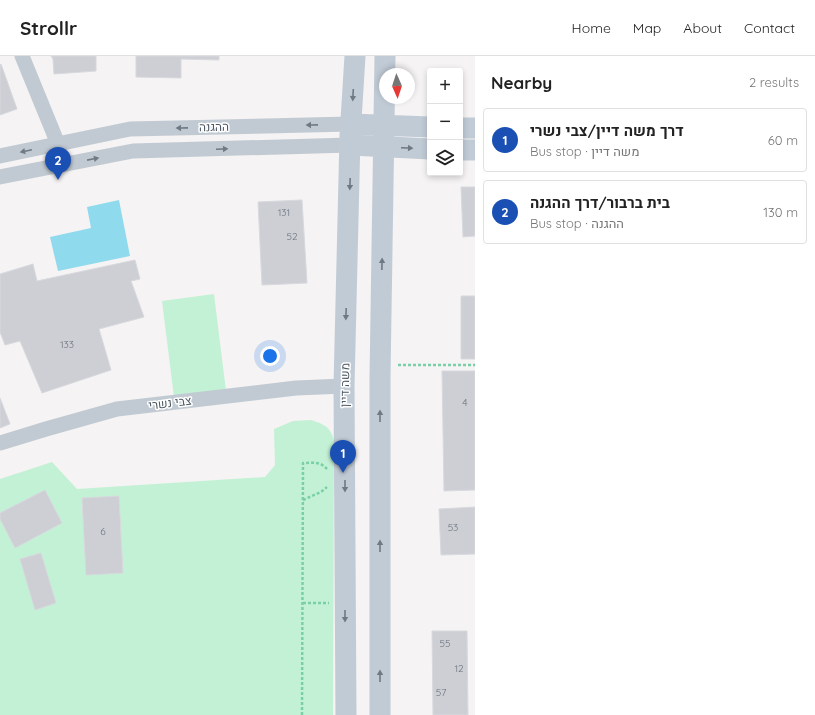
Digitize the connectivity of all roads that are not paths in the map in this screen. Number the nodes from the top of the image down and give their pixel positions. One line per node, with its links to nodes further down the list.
1 (22, 56): 9 (street)
2 (355, 56): 4 (street, משה דיין, one-way to 4)
3 (385, 56): 5 (street)
4 (351, 124): 5 (street, ההגנה); 9 (street, ההגנה, one-way to 9); 10 (street, משה דיין)
5 (384, 125): 6 (street, ההגנה); 11 (street)
6 (427, 127)
7 (463, 128): 8 (street)
8 (475, 128)
9 (58, 144): 15 (street, ההגנה, one-way to 15)
10 (351, 145): 11 (street, ההגנה); 16 (street, ההגנה, one-way to 10); 17 (street, משה דיין, one-way to 17)
11 (384, 146): 12 (street, ההגנה, one-way to 12); 20 (street, one-way to 11)
12 (427, 149)
13 (463, 150): 14 (street)
14 (475, 150)
15 (0, 156)
16 (0, 177)
17 (344, 386): 18 (street, צבי נשרי); 19 (street, משה דיין, one-way to 19)
18 (0, 443)
19 (346, 715)
20 (380, 715)

